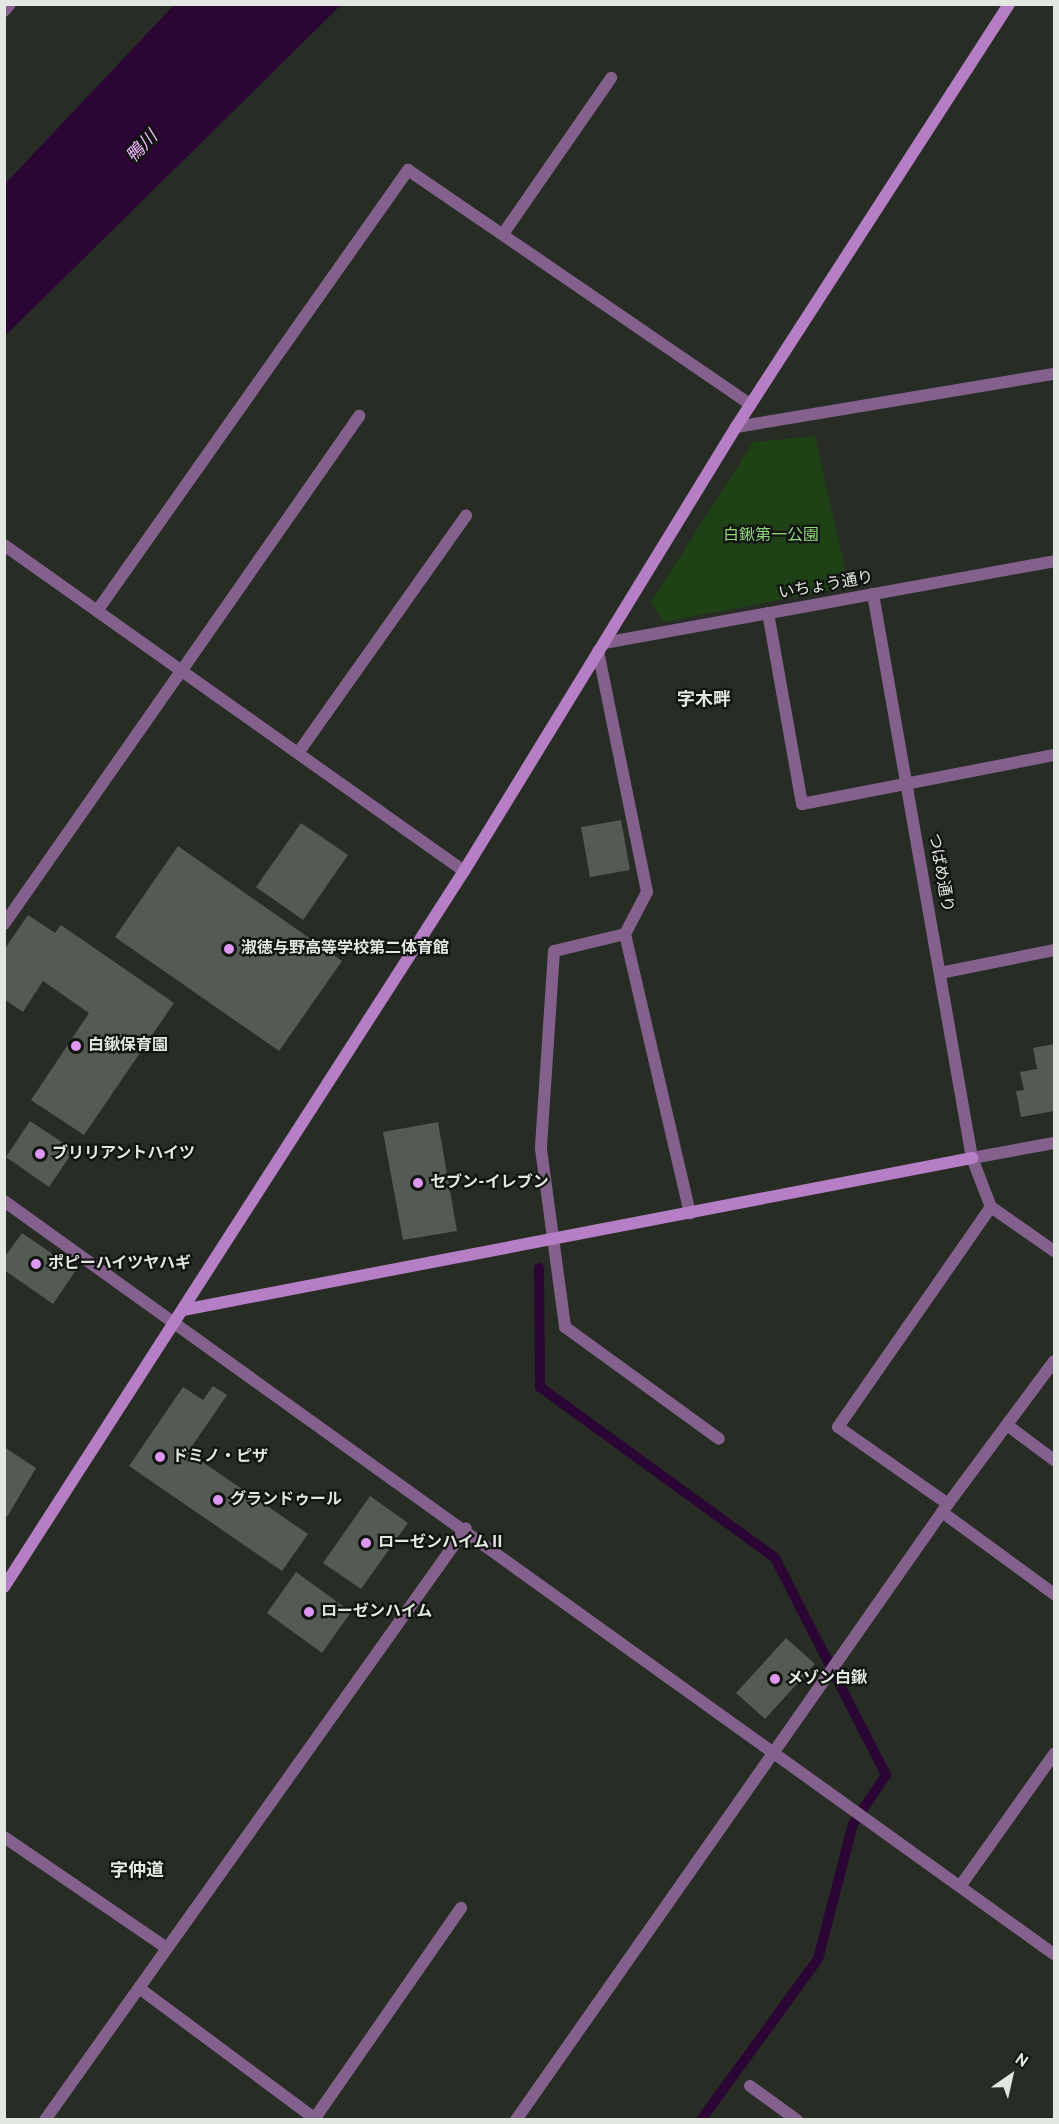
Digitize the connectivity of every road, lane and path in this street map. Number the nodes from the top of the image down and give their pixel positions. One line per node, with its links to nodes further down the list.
1 (10, 4): 3 (street)
2 (1009, 4): 7 (street)
3 (4, 11)
4 (611, 78): 5 (street)
5 (503, 234): 7 (street); 14 (street)
6 (1054, 374): 9 (street)
7 (750, 404): 9 (street)
8 (359, 416): 17 (street)
9 (735, 427): 16 (street)
10 (466, 516): 18 (street)
11 (4, 545): 14 (street)
12 (1054, 561): 13 (street, いちょう通り)
13 (873, 594): 15 (street, いちょう通り); 20 (street, つばめ通り)
14 (97, 611): 17 (street)
15 (768, 613): 16 (street, いちょう通り); 20 (street)
16 (601, 647): 21 (street); 23 (street)
17 (182, 670): 18 (street); 22 (street)
18 (298, 753): 21 (street)
19 (1054, 755): 20 (street)
20 (908, 783): 25 (street, つばめ通り)
21 (464, 871): 33 (street)
22 (4, 924)
23 (625, 934): 30 (street); 31 (street)
24 (1054, 950): 25 (street)
25 (940, 973): 27 (street, つばめ通り)
26 (1054, 1143): 27 (street)
27 (972, 1158): 29 (street, つばめ通り); 30 (street)
28 (4, 1202): 34 (street)
29 (991, 1207): 32 (street); 39 (street)
30 (690, 1215): 31 (street)
31 (557, 1241): 33 (street); 37 (street)
32 (1054, 1251)
33 (183, 1310): 34 (street)
34 (175, 1321): 40 (street); 41 (street)
35 (1054, 1361): 36 (street)
36 (1007, 1425): 38 (street); 39 (street)
37 (719, 1439)
38 (1054, 1460)
39 (945, 1508): 42 (street); 43 (street)
40 (466, 1528): 43 (street); 48 (street)
41 (4, 1587)
42 (1054, 1594)
43 (776, 1750): 46 (street); 54 (street)
44 (1054, 1754): 46 (street)
45 (4, 1837): 48 (street)
46 (961, 1885): 49 (street)
47 (461, 1908): 52 (street)
48 (167, 1948): 50 (street)
49 (1054, 1954)
50 (139, 1988): 52 (street); 53 (street)
51 (750, 2086): 55 (street)
52 (316, 2119)
53 (45, 2120)
54 (516, 2120)
55 (797, 2120)

